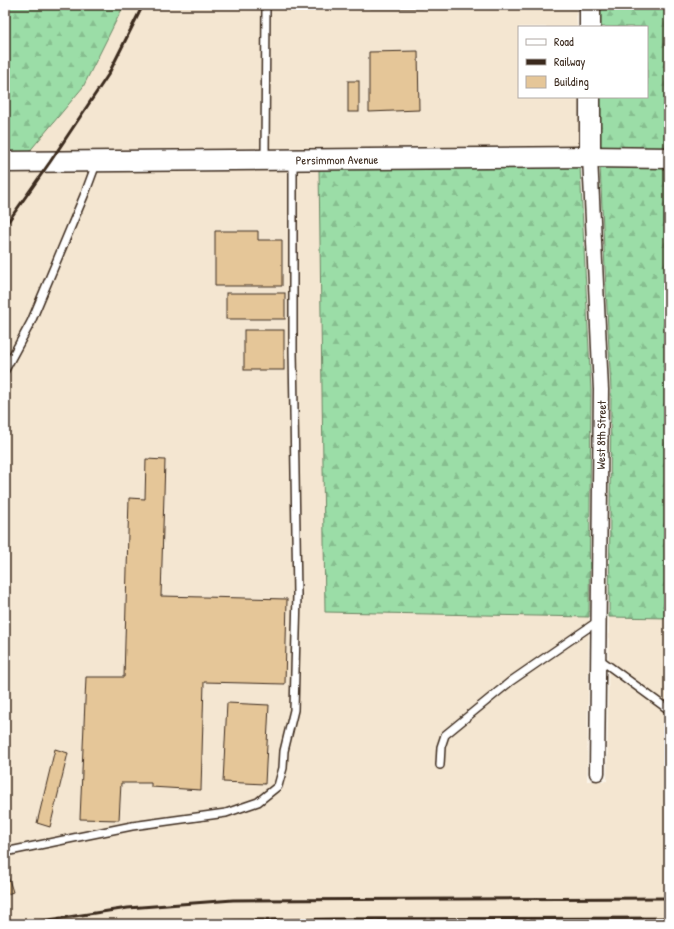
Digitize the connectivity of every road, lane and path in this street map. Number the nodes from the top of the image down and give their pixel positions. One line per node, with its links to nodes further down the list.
1 (266, 5): 7 (lane)
2 (590, 5): 3 (street)
3 (590, 26)
4 (590, 98): 5 (street, West 8th Street)
5 (590, 157): 6 (street, Persimmon Avenue); 8 (street, Persimmon Avenue); 12 (street, West 8th Street)
6 (669, 158)
7 (265, 160): 8 (street, Persimmon Avenue); 10 (street, Persimmon Avenue)
8 (293, 160): 17 (lane)
9 (5, 162): 10 (street, Persimmon Avenue)
10 (97, 162): 11 (lane)
11 (5, 370)
12 (598, 621): 13 (street, West 8th Street); 15 (lane)
13 (598, 658): 14 (lane); 16 (street, West 8th Street)
14 (669, 710)
15 (440, 765)
16 (597, 772)
17 (5, 852)

